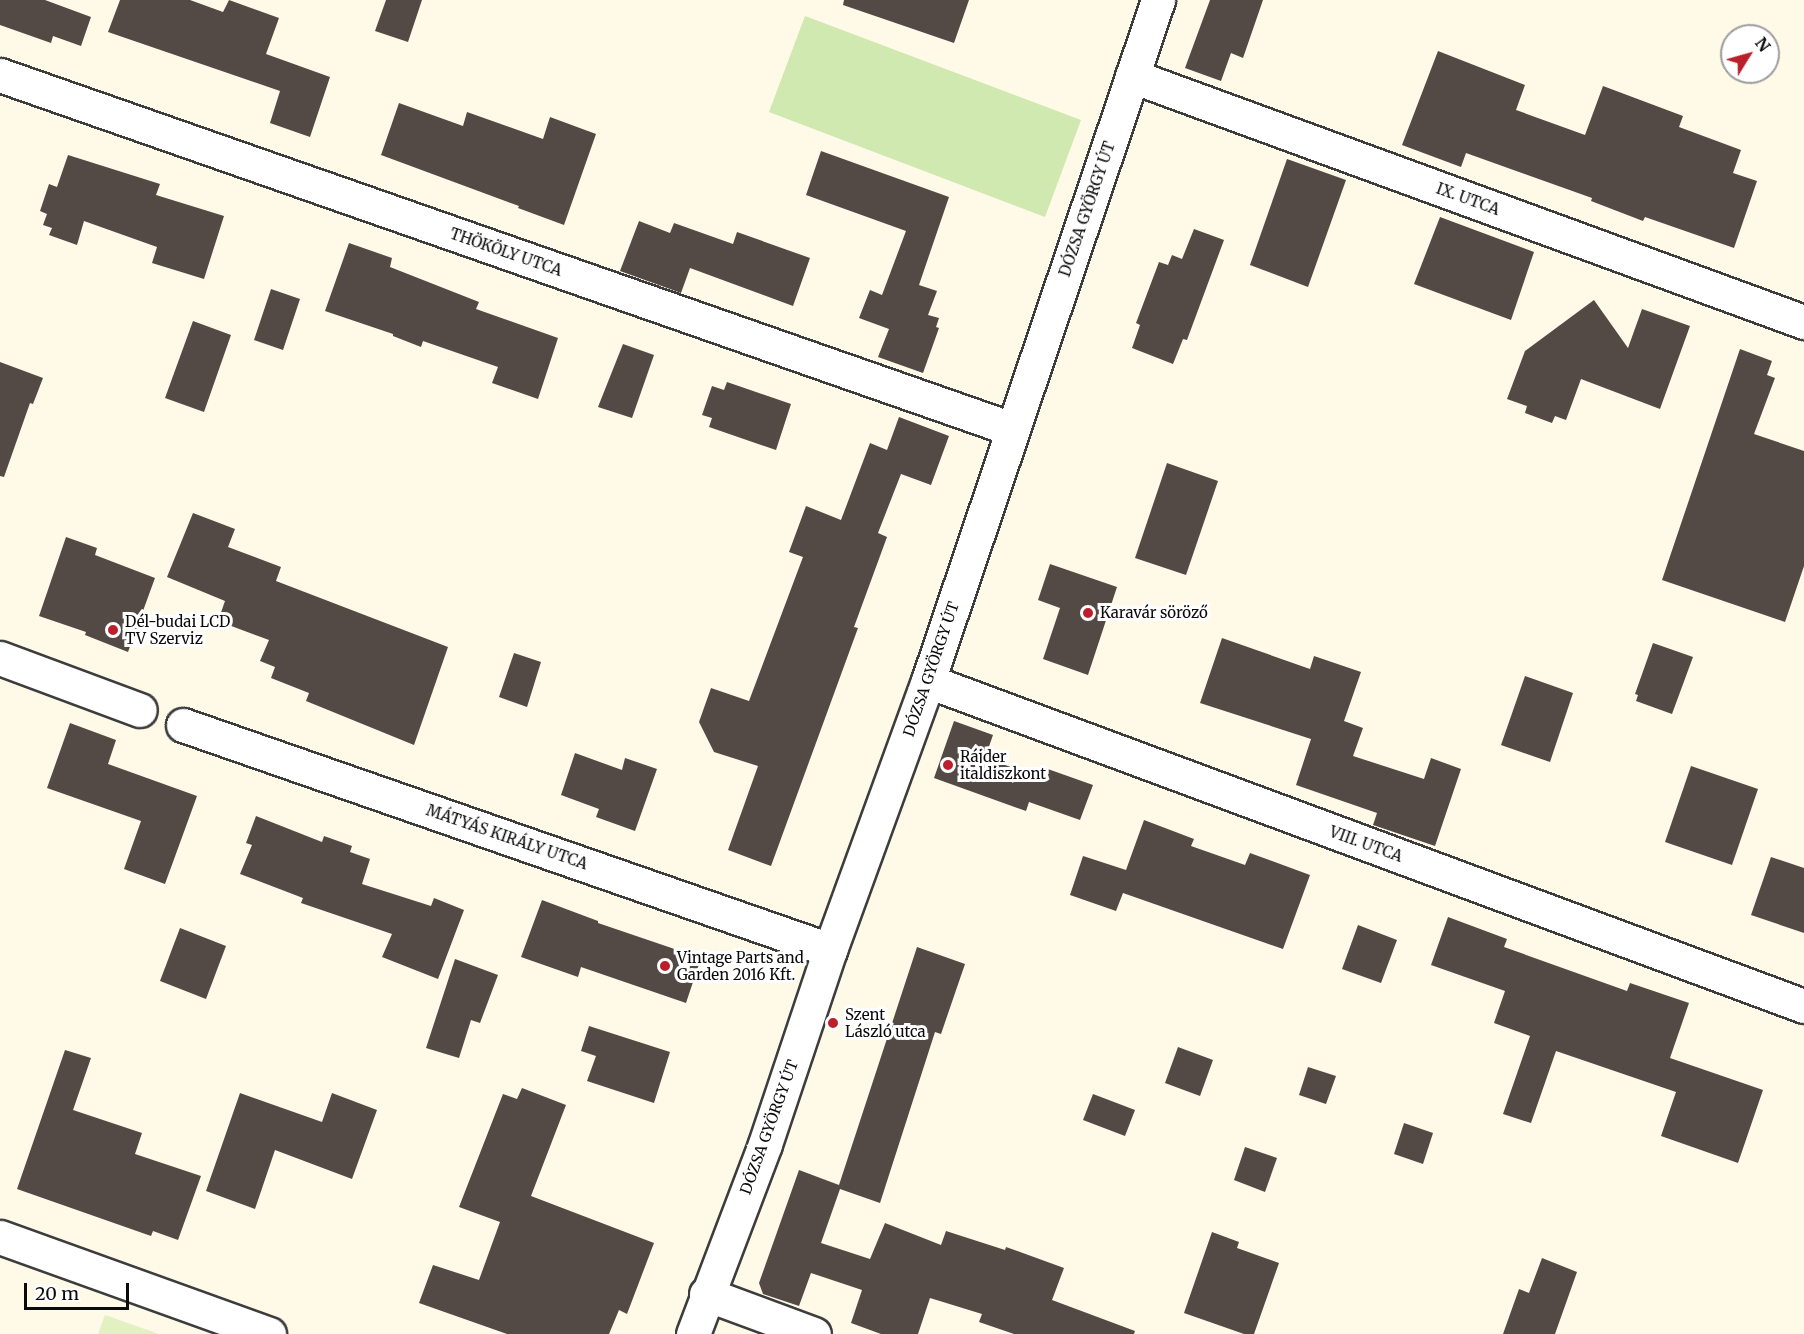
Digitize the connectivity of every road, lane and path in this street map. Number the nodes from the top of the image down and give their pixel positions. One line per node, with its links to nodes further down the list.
1 (1158, 0): 3 (street, DÓZSA GYÖRGY ÚT)
2 (0, 75): 5 (street, THÖKÖLY UTCA)
3 (1132, 76): 4 (street, IX. UTCA); 5 (street, DÓZSA GYÖRGY ÚT)
4 (1804, 322)
5 (1012, 429): 7 (street, DÓZSA GYÖRGY ÚT)
6 (0, 658): 8 (street)
7 (928, 681): 10 (street, DÓZSA GYÖRGY ÚT); 11 (street, VIII. UTCA)
8 (140, 710)
9 (183, 725): 10 (street, MÁTYÁS KIRÁLY UTCA)
10 (830, 950): 13 (street, DÓZSA GYÖRGY ÚT)
11 (1804, 1006)
12 (0, 1237): 14 (street)
13 (706, 1294): 15 (street, DÓZSA GYÖRGY ÚT); 16 (street)
14 (269, 1334)
15 (693, 1334)
16 (814, 1334)

